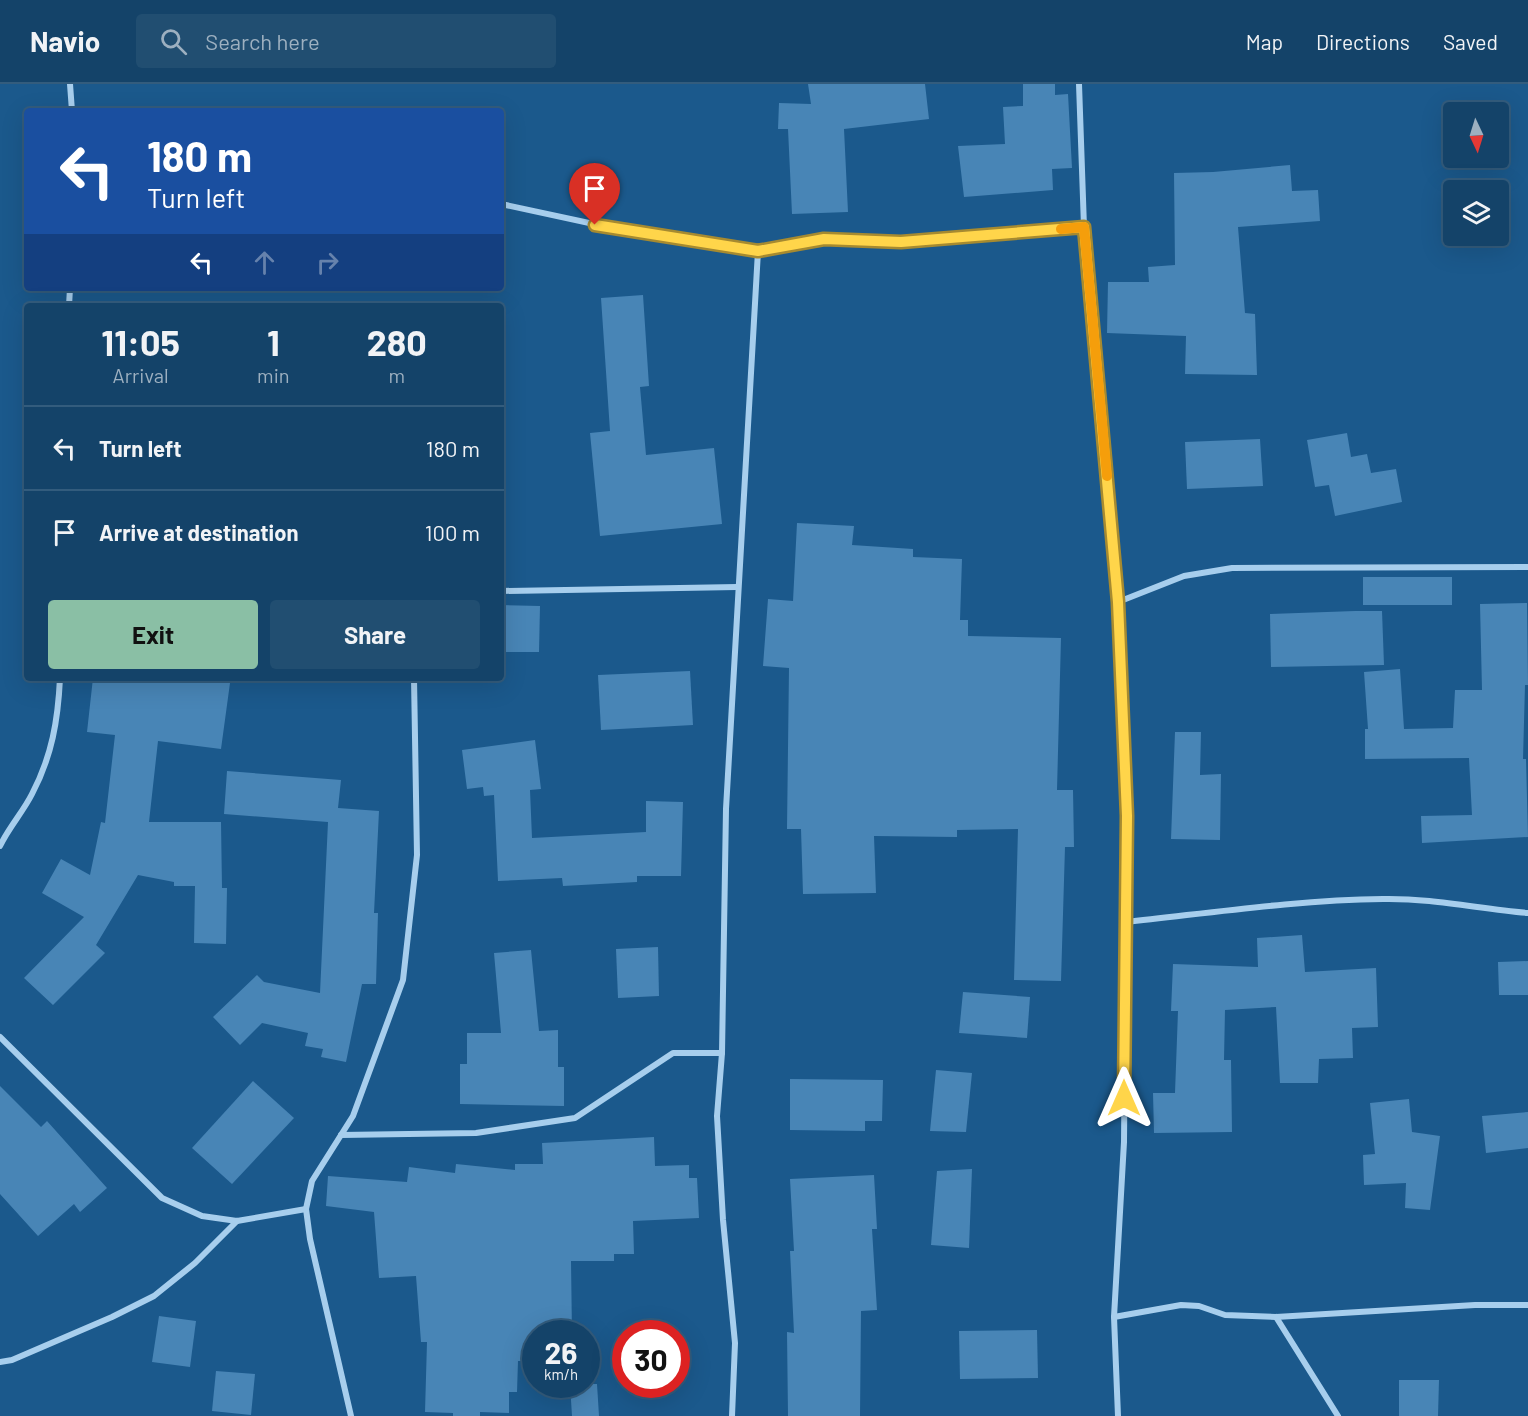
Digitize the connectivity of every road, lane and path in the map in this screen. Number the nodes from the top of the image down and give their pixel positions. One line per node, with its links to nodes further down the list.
1 (70, 84): 3 (street)
2 (1079, 84): 5 (street)
3 (72, 108)
4 (504, 205): 6 (street)
5 (1084, 227): 6 (street); 10 (street)
6 (758, 251): 8 (street)
7 (1528, 567): 10 (street)
8 (737, 587): 9 (street); 17 (street)
9 (504, 591)
10 (1118, 602): 15 (street)
11 (60, 681): 13 (street)
12 (414, 681): 18 (street)
13 (0, 846)
14 (1528, 913): 15 (street)
15 (1125, 922): 22 (street)
16 (0, 1037): 20 (street)
17 (722, 1053): 18 (street); 26 (street)
18 (340, 1135): 19 (street)
19 (306, 1209): 20 (street); 25 (street)
20 (237, 1221): 24 (street)
21 (1528, 1305): 23 (street)
22 (1114, 1317): 23 (street); 27 (street)
23 (1276, 1317): 28 (street)
24 (0, 1362)
25 (351, 1416)
26 (732, 1416)
27 (1118, 1416)
28 (1338, 1416)

